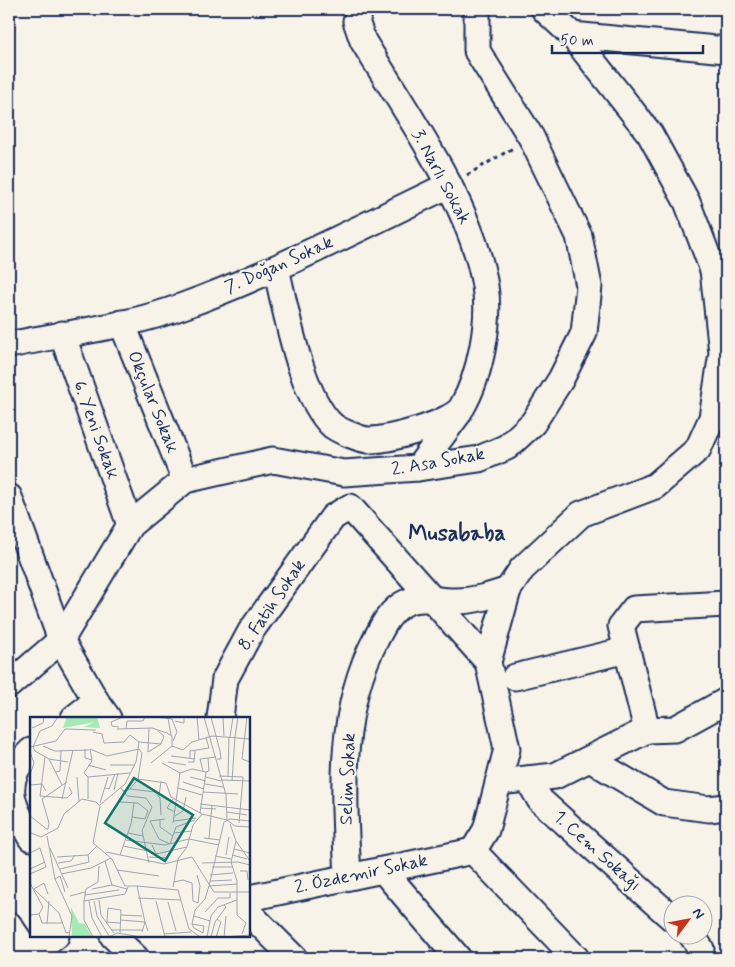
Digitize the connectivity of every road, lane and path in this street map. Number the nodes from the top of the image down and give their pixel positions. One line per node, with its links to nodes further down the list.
1 (361, 9): 7 (street, 3. Narlı Sokak)
2 (477, 9): 6 (street, 2. Asa Sokak)
3 (544, 9): 4 (street)
4 (572, 35): 5 (street); 12 (street)
5 (726, 50)
6 (531, 137): 7 (path); 15 (street, 2. Asa Sokak)
7 (449, 185): 8 (street, 7. Doğan Sokak); 13 (street, 3. Narlı Sokak)
8 (276, 268): 9 (street, 7. Doğan Sokak); 13 (street)
9 (122, 323): 10 (street, 7. Doğan Sokak); 16 (street, Okçular Sokak)
10 (62, 334): 11 (street, 7. Doğan Sokak); 18 (street, 6. Yeni Sokak)
11 (9, 345)
12 (724, 353): 14 (street)
13 (461, 409): 15 (street, 3. Narlı Sokak)
14 (719, 416): 19 (street)
15 (418, 468): 16 (street, 2. Asa Sokak)
16 (185, 480): 18 (street, 2. Asa Sokak)
17 (9, 497): 22 (street)
18 (130, 525): 22 (street, 2. Asa Sokak)
19 (508, 590): 20 (street); 24 (street)
20 (430, 598): 24 (street); 30 (street, 8. Fatih Sokak); 40 (street, Selim Sokak)
21 (726, 604): 23 (street)
22 (61, 640): 26 (street, 2. Asa Sokak); 28 (street)
23 (627, 650): 25 (street); 31 (street)
24 (488, 662): 35 (street)
25 (515, 677)
26 (9, 685)
27 (726, 701): 31 (street)
28 (102, 710): 29 (street)
29 (78, 717)
30 (220, 717)
31 (647, 730): 33 (street)
32 (30, 752): 37 (street)
33 (590, 759): 34 (street); 36 (street)
34 (528, 779): 35 (street); 42 (street, 1. Cem Sokağı)
35 (498, 782): 38 (street)
36 (726, 807)
37 (30, 836)
38 (473, 851): 39 (street, 2. Özdemir Sokak); 52 (street)
39 (383, 870): 40 (street, 2. Özdemir Sokak); 51 (street)
40 (348, 877): 41 (street, 2. Özdemir Sokak)
41 (250, 898)
42 (662, 909)
43 (250, 914): 50 (street)
44 (9, 925): 48 (street)
45 (55, 937): 48 (street)
46 (114, 937): 49 (street)
47 (698, 944): 53 (street)
48 (28, 957)
49 (136, 958)
50 (294, 958)
51 (458, 958)
52 (576, 958)
53 (698, 958)

